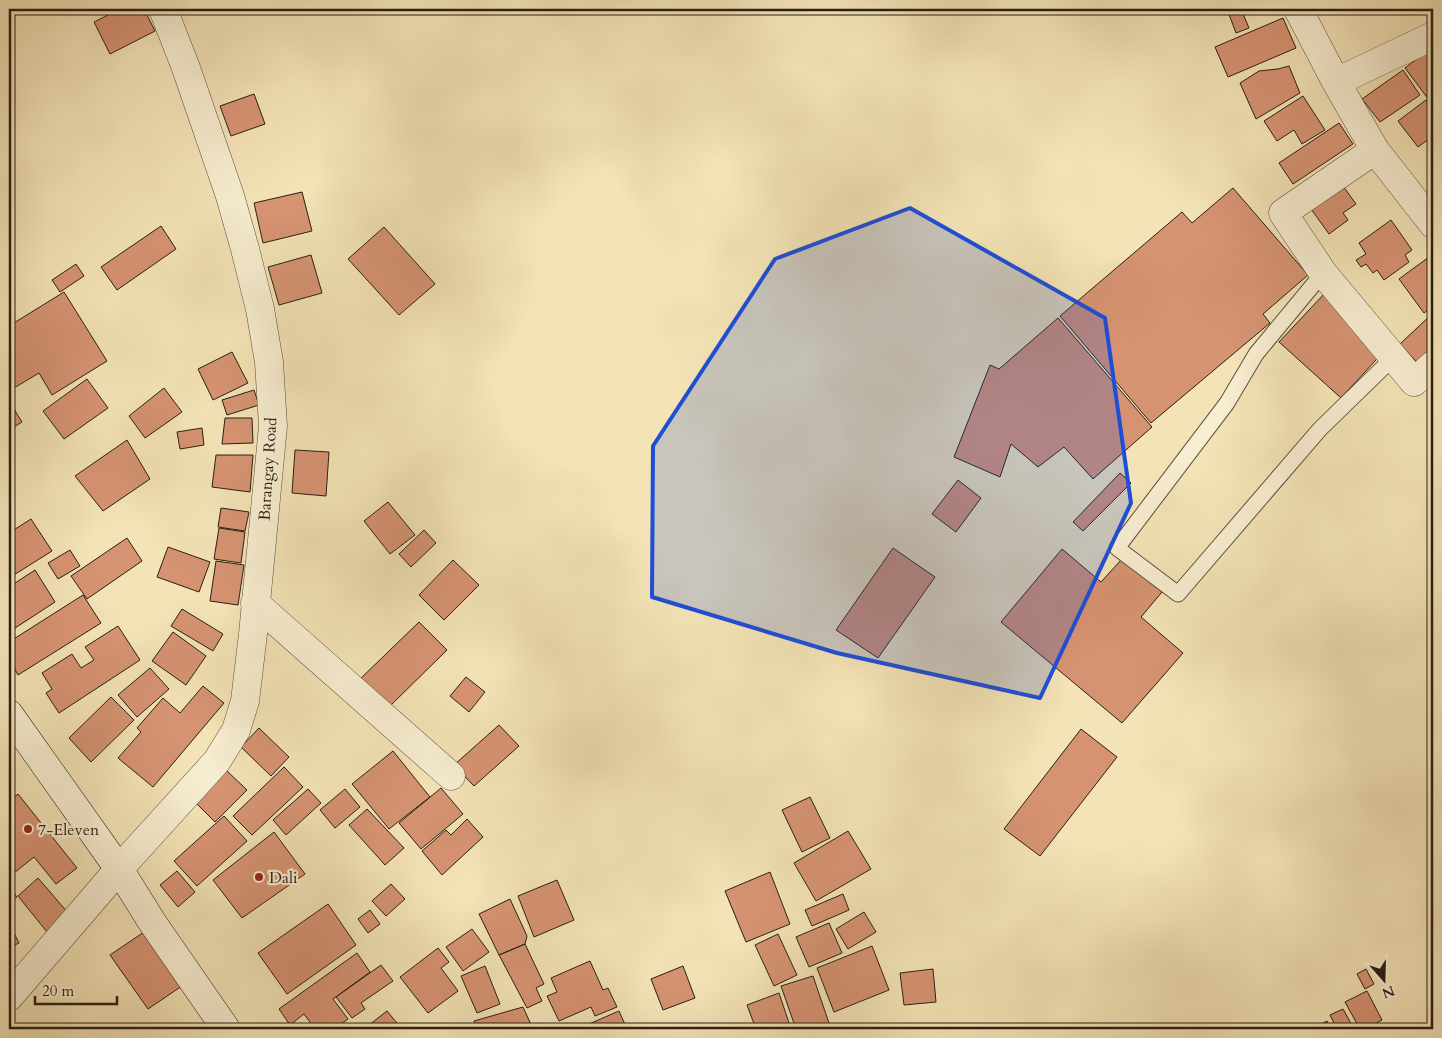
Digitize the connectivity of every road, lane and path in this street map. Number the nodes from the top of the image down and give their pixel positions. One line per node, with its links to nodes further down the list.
1 (163, 9): 10 (street, Barangay Road)
2 (1298, 9): 4 (street)
3 (1433, 36): 4 (street)
4 (1336, 82): 5 (street)
5 (1375, 150): 6 (street); 7 (street)
6 (1433, 224)
7 (1324, 272): 8 (street); 8 (lane)
8 (1394, 357): 9 (street)
9 (1433, 365)
10 (255, 604): 12 (street); 13 (street, Barangay Road)
11 (9, 714): 13 (street)
12 (451, 776)
13 (119, 870): 14 (street, Barangay Road); 15 (street)
14 (9, 997)
15 (226, 1029)

